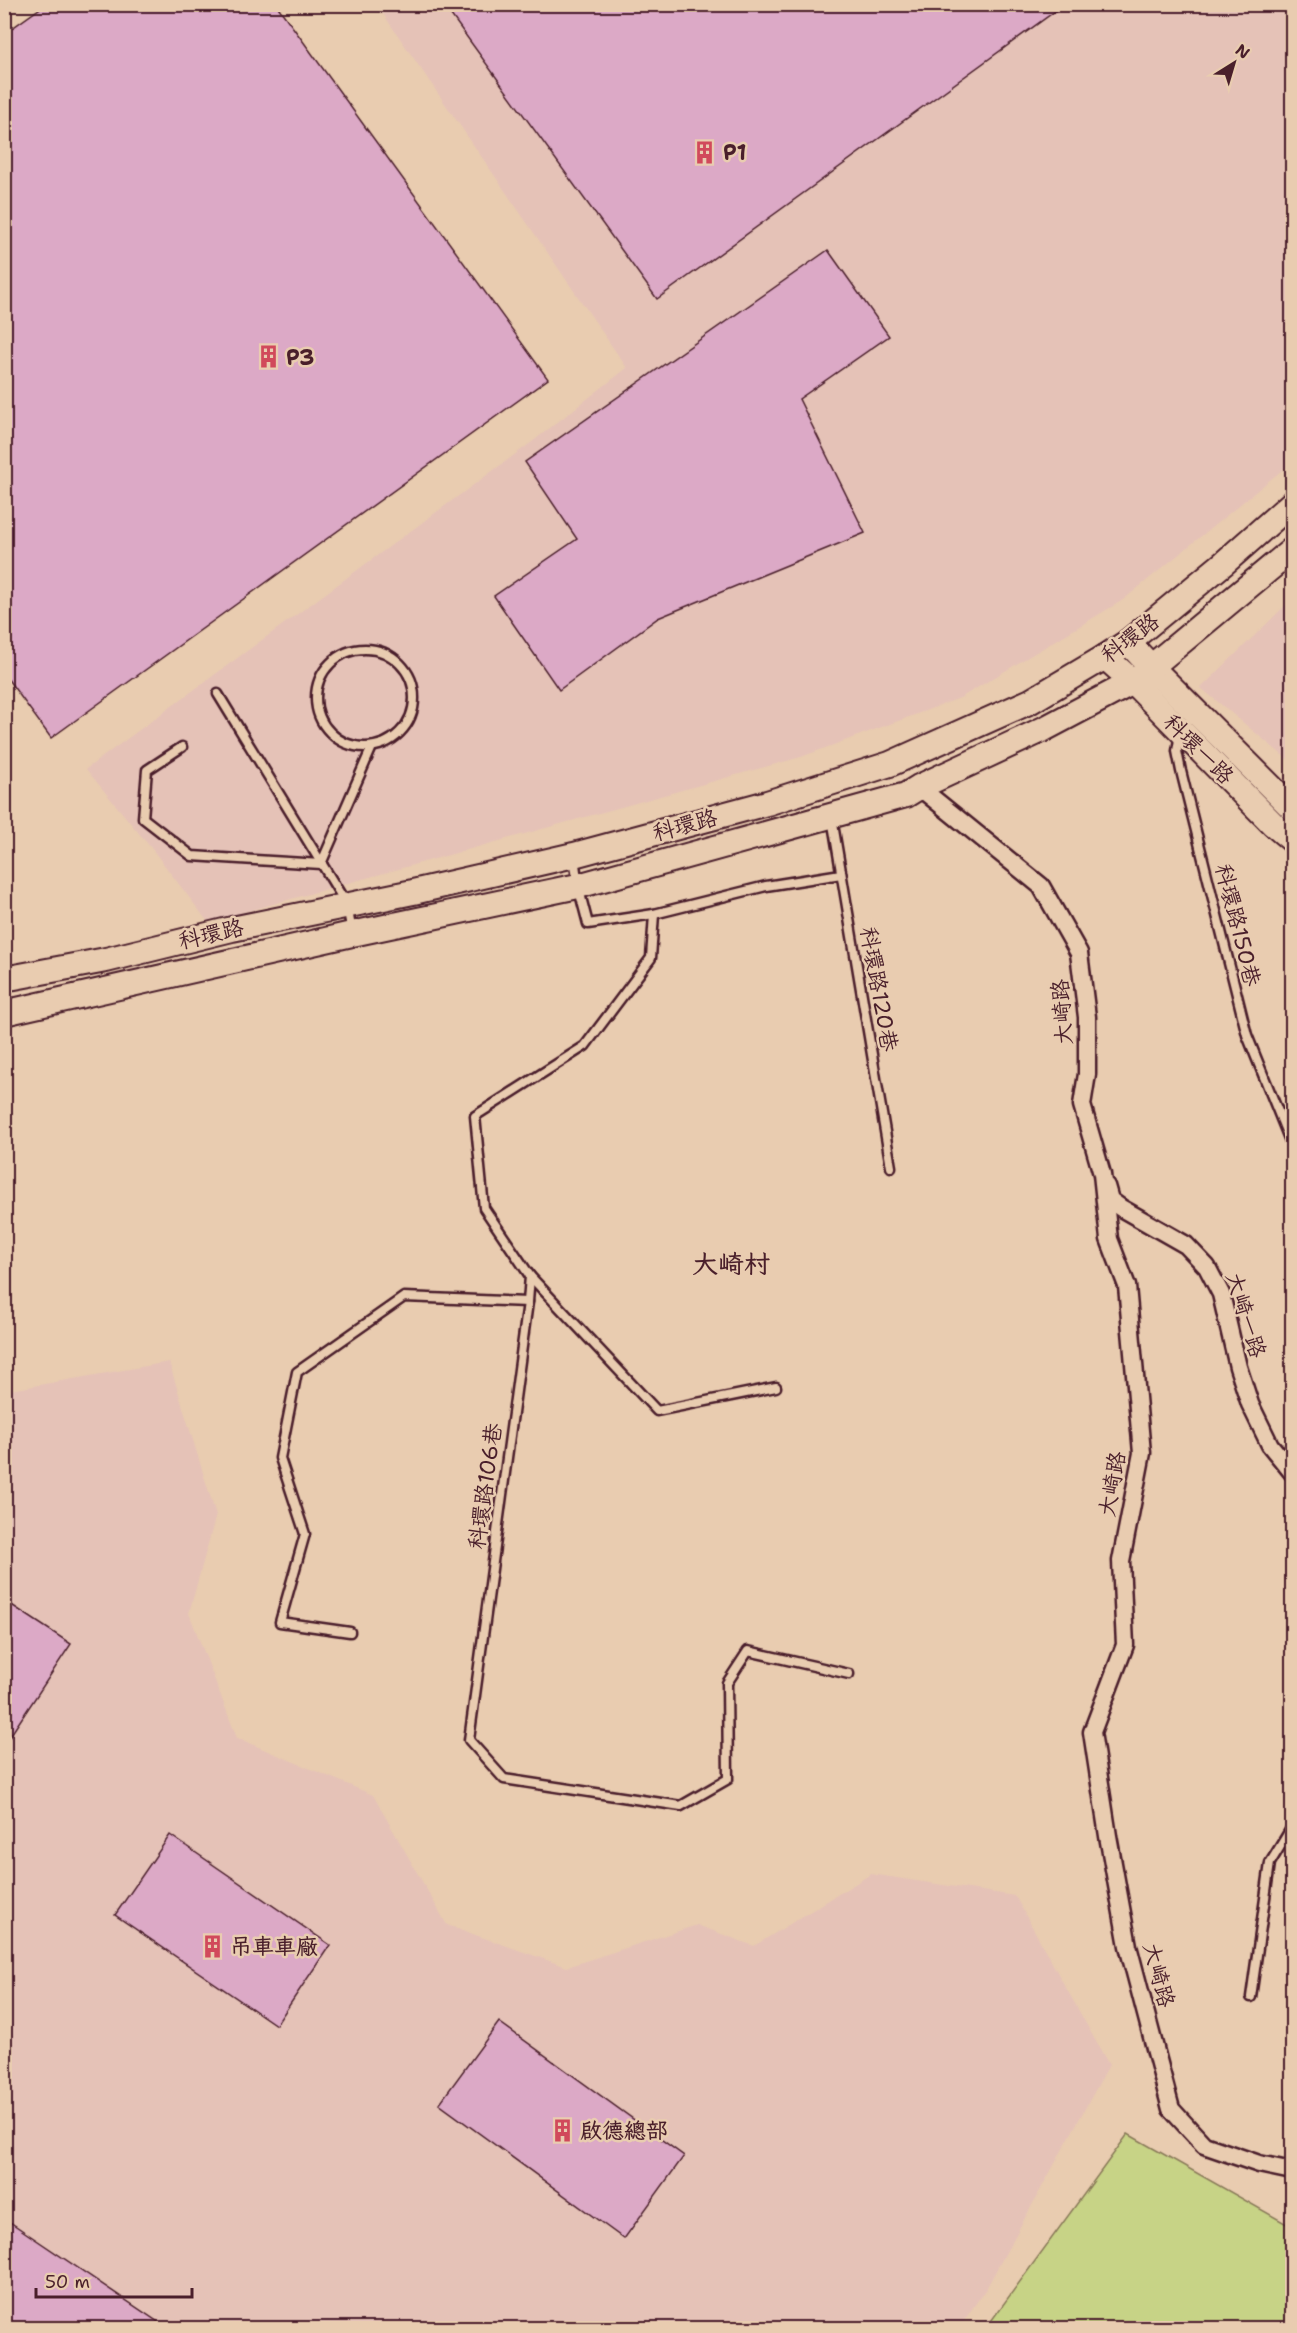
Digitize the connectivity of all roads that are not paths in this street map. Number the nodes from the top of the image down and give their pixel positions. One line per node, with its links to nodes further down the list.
1 (1293, 503): 3 (street, 科環路)
2 (1293, 550): 5 (street, 科環路)
3 (1128, 642): 4 (street, 科環路); 5 (street, 科環一路)
4 (1105, 657): 5 (street, 科環一路); 14 (street, 科環路)
5 (1142, 675): 7 (street, 科環一路); 10 (street, 科環路)
6 (218, 694): 15 (lane)
7 (1188, 721): 11 (street, 科環一路); 13 (street, 科環一路); 23 (lane, 科環路150巷)
8 (182, 747): 15 (lane)
9 (372, 747): 9 (lane); 15 (lane)
10 (920, 787): 12 (street, 科環路); 25 (street, 大崎路)
11 (1293, 808)
12 (832, 817): 16 (lane, 科環路120巷); 17 (street, 科環路)
13 (1293, 840)
14 (574, 855): 17 (lane); 18 (street, 科環路)
15 (321, 864): 18 (lane)
16 (841, 874): 19 (lane); 24 (lane, 科環路120巷)
17 (578, 886): 19 (lane); 20 (street, 科環路)
18 (346, 905): 20 (lane); 21 (street, 科環路)
19 (654, 914): 26 (lane)
20 (352, 934): 22 (street, 科環路)
21 (4, 979)
22 (4, 1013)
23 (1293, 1146)
24 (891, 1167)
25 (1102, 1174): 29 (street, 大崎一路); 34 (street, 大崎路)
26 (530, 1276): 27 (lane, 科環路106巷); 28 (lane)
27 (528, 1302): 30 (lane); 31 (lane, 科環路106巷)
28 (776, 1387)
29 (1293, 1472)
30 (350, 1632)
31 (849, 1674)
32 (1293, 1827): 33 (lane)
33 (1251, 1997)
34 (1293, 2170)

